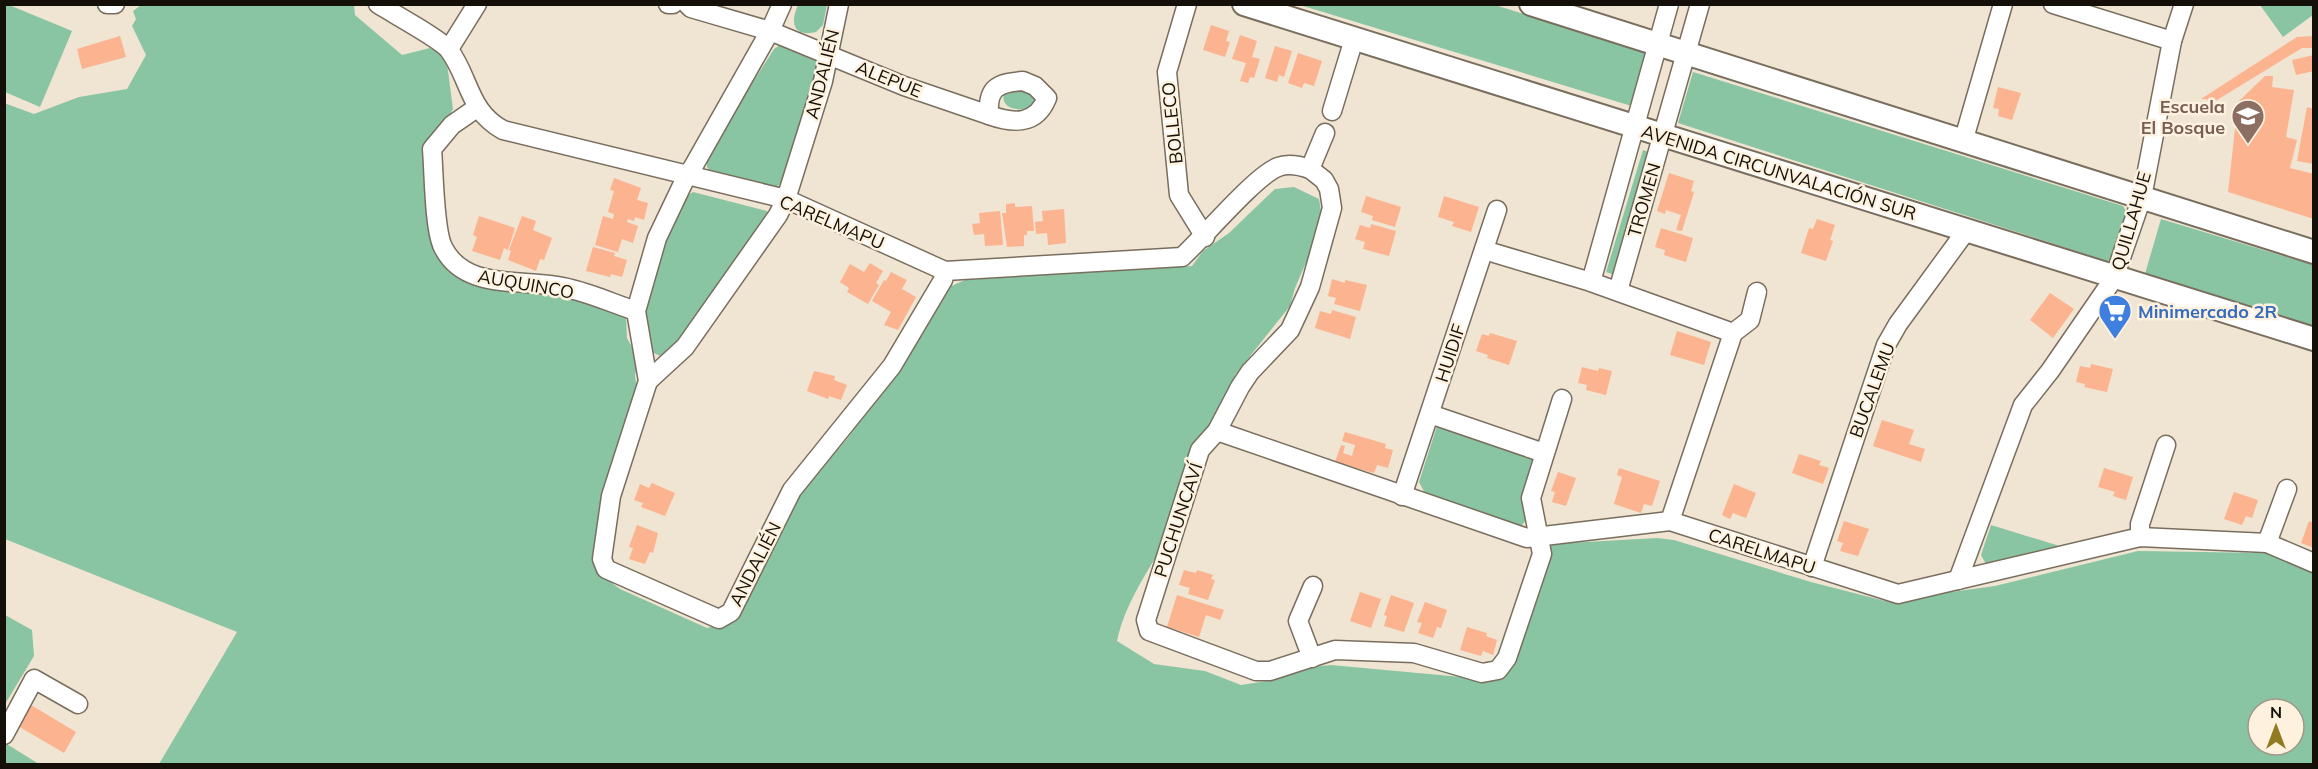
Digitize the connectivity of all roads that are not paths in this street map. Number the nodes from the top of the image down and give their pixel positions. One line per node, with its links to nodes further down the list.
1 (106, 4): 2 (street)
2 (115, 4)
3 (378, 4): 22 (street)
4 (477, 4): 22 (street)
5 (668, 4): 6 (street)
6 (673, 4)
7 (687, 4): 18 (street, ALEPUE)
8 (782, 4): 18 (street, ANDALIÉN)
9 (839, 4): 23 (street, ANDALIÉN)
10 (1187, 4): 38 (street, BOLLECO)
11 (1244, 4): 19 (main road, AVENIDA CIRCUNVALACIÓN SUR)
12 (1531, 4): 21 (main road)
13 (1669, 4): 21 (street, TROMEN)
14 (1700, 4): 24 (street, TROMEN)
15 (2003, 4): 31 (street)
16 (2053, 4): 20 (street)
17 (2184, 4): 20 (street, QUILLAHUE)
18 (770, 31): 23 (street, ALEPUE); 33 (street, ANDALIÉN)
19 (1354, 39): 26 (street); 28 (main road, AVENIDA CIRCUNVALACIÓN SUR)
20 (2172, 41): 34 (street, QUILLAHUE)
21 (1658, 45): 24 (main road); 28 (street, TROMEN)
22 (449, 48): 25 (street, CARELMAPU)
23 (828, 54): 27 (street, ALEPUE); 35 (street, ANDALIÉN)
24 (1686, 54): 30 (street, TROMEN); 31 (main road)
25 (478, 107): 33 (street, CARELMAPU); 46 (street, AUQUINCO)
26 (1332, 111)
27 (989, 115)
28 (1635, 127): 30 (main road, AVENIDA CIRCUNVALACIÓN SUR); 43 (street, TROMEN)
29 (1325, 133): 32 (street)
30 (1662, 136): 37 (main road, AVENIDA CIRCUNVALACIÓN SUR); 44 (street, TROMEN)
31 (1963, 142): 34 (main road)
32 (1310, 169): 38 (street, CARELMAPU); 52 (street, PUCHUNCAVÍ)
33 (687, 175): 35 (street, CARELMAPU); 46 (street, ANDALIÉN)
34 (2142, 197): 40 (main road); 42 (street, QUILLAHUE)
35 (786, 200): 41 (street, CARELMAPU); 49 (street, ANDALIÉN)
36 (1497, 210): 39 (street, HUIDIF)
37 (1966, 231): 42 (main road, AVENIDA CIRCUNVALACIÓN SUR); 62 (street, BUCALEMU)
38 (1205, 237): 41 (street, CARELMAPU)
39 (1484, 250): 43 (street); 51 (street, HUIDIF)
40 (2313, 252)
41 (945, 271): 49 (street, ANDALIÉN)
42 (2114, 278): 48 (main road, AVENIDA CIRCUNVALACIÓN SUR); 63 (street, QUILLAHUE)
43 (1591, 282): 44 (street)
44 (1618, 291): 47 (street)
45 (1757, 292): 47 (street)
46 (636, 311): 49 (street, ANDALIÉN)
47 (1733, 333): 57 (street)
48 (2313, 339)
49 (648, 381)
50 (1562, 399): 54 (street)
51 (1430, 414): 54 (street); 56 (street, HUIDIF)
52 (1217, 431): 56 (street, CARELMAPU); 65 (street, PUCHUNCAVÍ)
53 (2166, 445): 59 (street)
54 (1544, 453): 58 (street)
55 (2287, 489): 60 (street)
56 (1402, 496): 58 (street, CARELMAPU)
57 (1670, 522): 58 (street, CARELMAPU); 62 (street, CARELMAPU)
58 (1540, 537): 65 (street)
59 (2140, 537): 60 (street, CARELMAPU); 63 (street, CARELMAPU)
60 (2267, 543): 61 (street, CARELMAPU)
61 (2313, 563)
62 (1812, 567): 63 (street, CARELMAPU)
63 (1958, 580)
64 (1313, 586): 65 (street)
65 (1312, 658)
66 (78, 704): 67 (street)
67 (4, 735)

